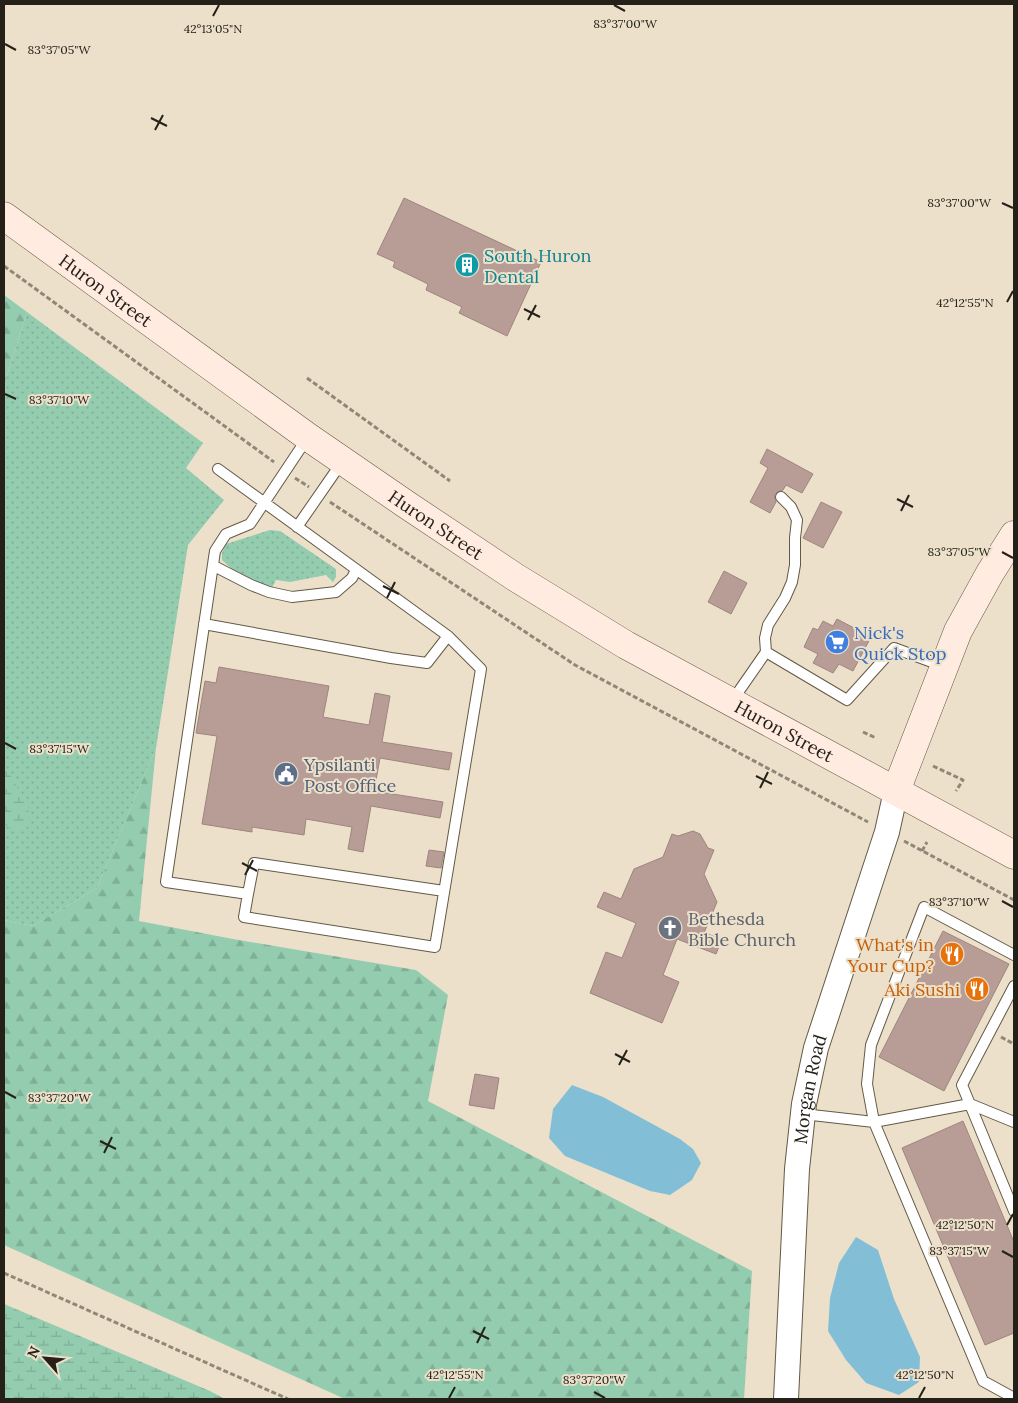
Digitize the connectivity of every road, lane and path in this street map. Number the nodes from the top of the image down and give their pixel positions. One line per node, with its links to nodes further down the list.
1 (4, 216): 4 (main road, Huron Street)
2 (4, 266): 6 (path)
3 (307, 378): 9 (path)
4 (308, 436): 5 (main road, Huron Street); 12 (lane)
5 (343, 460): 14 (lane); 22 (main road, Huron Street)
6 (274, 462)
7 (218, 469): 12 (lane)
8 (295, 478): 10 (path)
9 (450, 481)
10 (302, 483)
11 (781, 497): 20 (lane)
12 (264, 503): 14 (lane); 16 (lane)
13 (332, 503): 28 (path)
14 (297, 527): 17 (lane)
15 (1014, 535): 21 (main road)
16 (214, 566): 17 (lane); 18 (lane)
17 (356, 570): 19 (lane)
18 (204, 624): 19 (lane); 32 (lane)
19 (448, 636): 31 (lane)
20 (766, 652): 21 (lane); 22 (lane)
21 (944, 667): 26 (main road)
22 (731, 702): 26 (main road, Huron Street)
23 (863, 732): 24 (path)
24 (876, 738)
25 (934, 766): 27 (path)
26 (896, 791): 30 (main road, Huron Street); 37 (street, Morgan Road)
27 (956, 791)
28 (868, 822)
29 (927, 842): 33 (path)
30 (1014, 855)
31 (444, 891): 32 (lane); 32 (lane)
32 (248, 894)
33 (1014, 900)
34 (1014, 955): 39 (lane)
35 (1014, 986): 36 (lane)
36 (970, 1104): 38 (lane); 39 (lane); 40 (lane)
37 (803, 1114): 39 (lane); 44 (street, Morgan Road)
38 (1014, 1119)
39 (874, 1122): 42 (lane)
40 (1014, 1211)
41 (4, 1273): 43 (path)
42 (1014, 1398)
43 (288, 1399)
44 (786, 1399)

